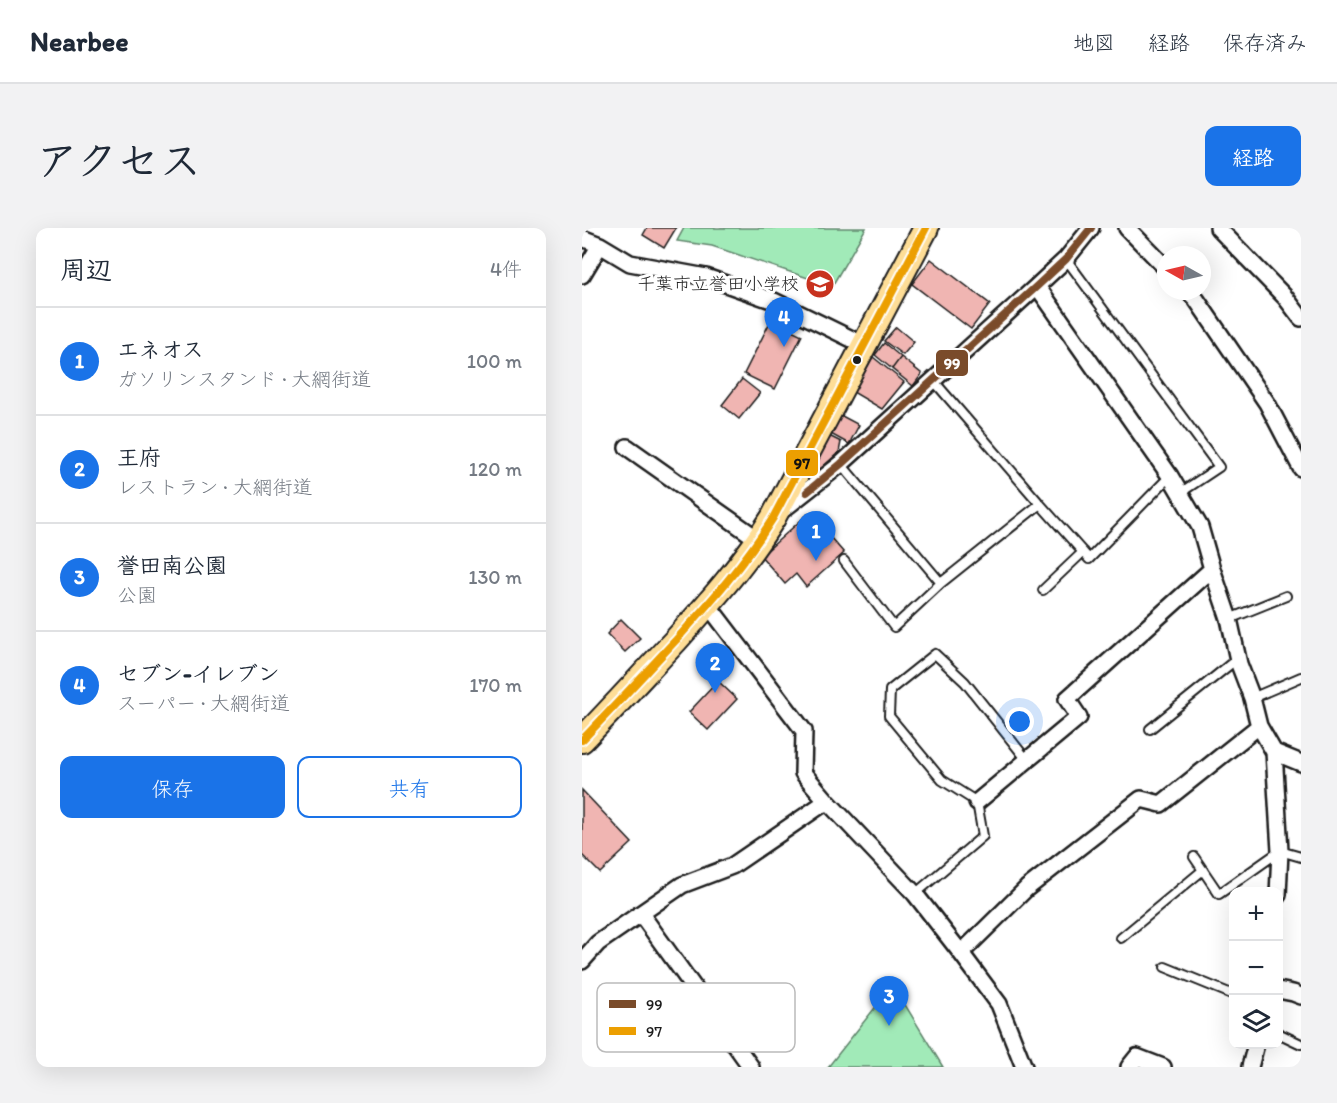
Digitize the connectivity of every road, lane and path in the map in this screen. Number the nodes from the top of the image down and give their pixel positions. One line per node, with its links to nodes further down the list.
1 (926, 228): 13 (main road)
2 (1091, 228): 7 (street)
3 (1127, 228): 8 (street)
4 (1218, 228): 12 (street)
5 (582, 238): 6 (street)
6 (600, 245): 9 (street); 13 (street)
7 (1066, 258): 10 (street); 19 (lane)
8 (1157, 259)
9 (582, 275)
10 (1037, 286): 14 (street); 18 (street)
11 (1197, 300): 17 (street)
12 (1301, 318)
13 (864, 345): 21 (main road)
14 (933, 380): 16 (street); 20 (lane)
15 (627, 447): 22 (street)
16 (841, 464): 21 (street); 26 (lane)
17 (1301, 468)
18 (1170, 476): 19 (street); 23 (lane)
19 (1180, 493): 25 (street)
20 (1040, 504): 23 (lane); 26 (lane)
21 (773, 518): 22 (main road)
22 (759, 540): 29 (main road)
23 (1083, 552): 27 (lane)
24 (844, 561): 26 (lane)
25 (1212, 569): 30 (street); 38 (street)
26 (941, 583)
27 (1043, 590)
28 (1286, 596): 30 (lane)
29 (708, 605): 36 (main road); 40 (street)
30 (1229, 619): 31 (street)
31 (1238, 658): 33 (street); 35 (lane)
32 (1301, 677): 33 (lane)
33 (1252, 698): 34 (street)
34 (1260, 726): 37 (street); 50 (street)
35 (1150, 729)
36 (582, 740)
37 (1274, 752): 39 (street); 42 (street)
38 (1027, 760): 41 (street); 41 (lane)
39 (1301, 763)
40 (827, 801): 47 (street); 48 (street)
41 (977, 802): 47 (lane)
42 (1280, 851): 44 (lane); 45 (lane); 46 (street)
43 (1194, 857): 45 (lane)
44 (1301, 857)
45 (1203, 870): 49 (lane)
46 (1278, 887)
47 (915, 894): 50 (street)
48 (641, 914): 51 (street); 53 (street)
49 (1121, 938)
50 (961, 952): 62 (street)
51 (582, 961)
52 (1165, 967): 55 (lane)
53 (691, 983)
54 (1283, 991): 56 (street)
55 (1229, 993)
56 (1301, 996)
57 (1283, 1036): 58 (lane)
58 (1301, 1044)
59 (1255, 1049): 65 (street)
60 (740, 1052): 61 (street)
61 (751, 1067)
62 (1024, 1067)
63 (1129, 1067): 64 (street)
64 (1163, 1067)
65 (1250, 1067)

